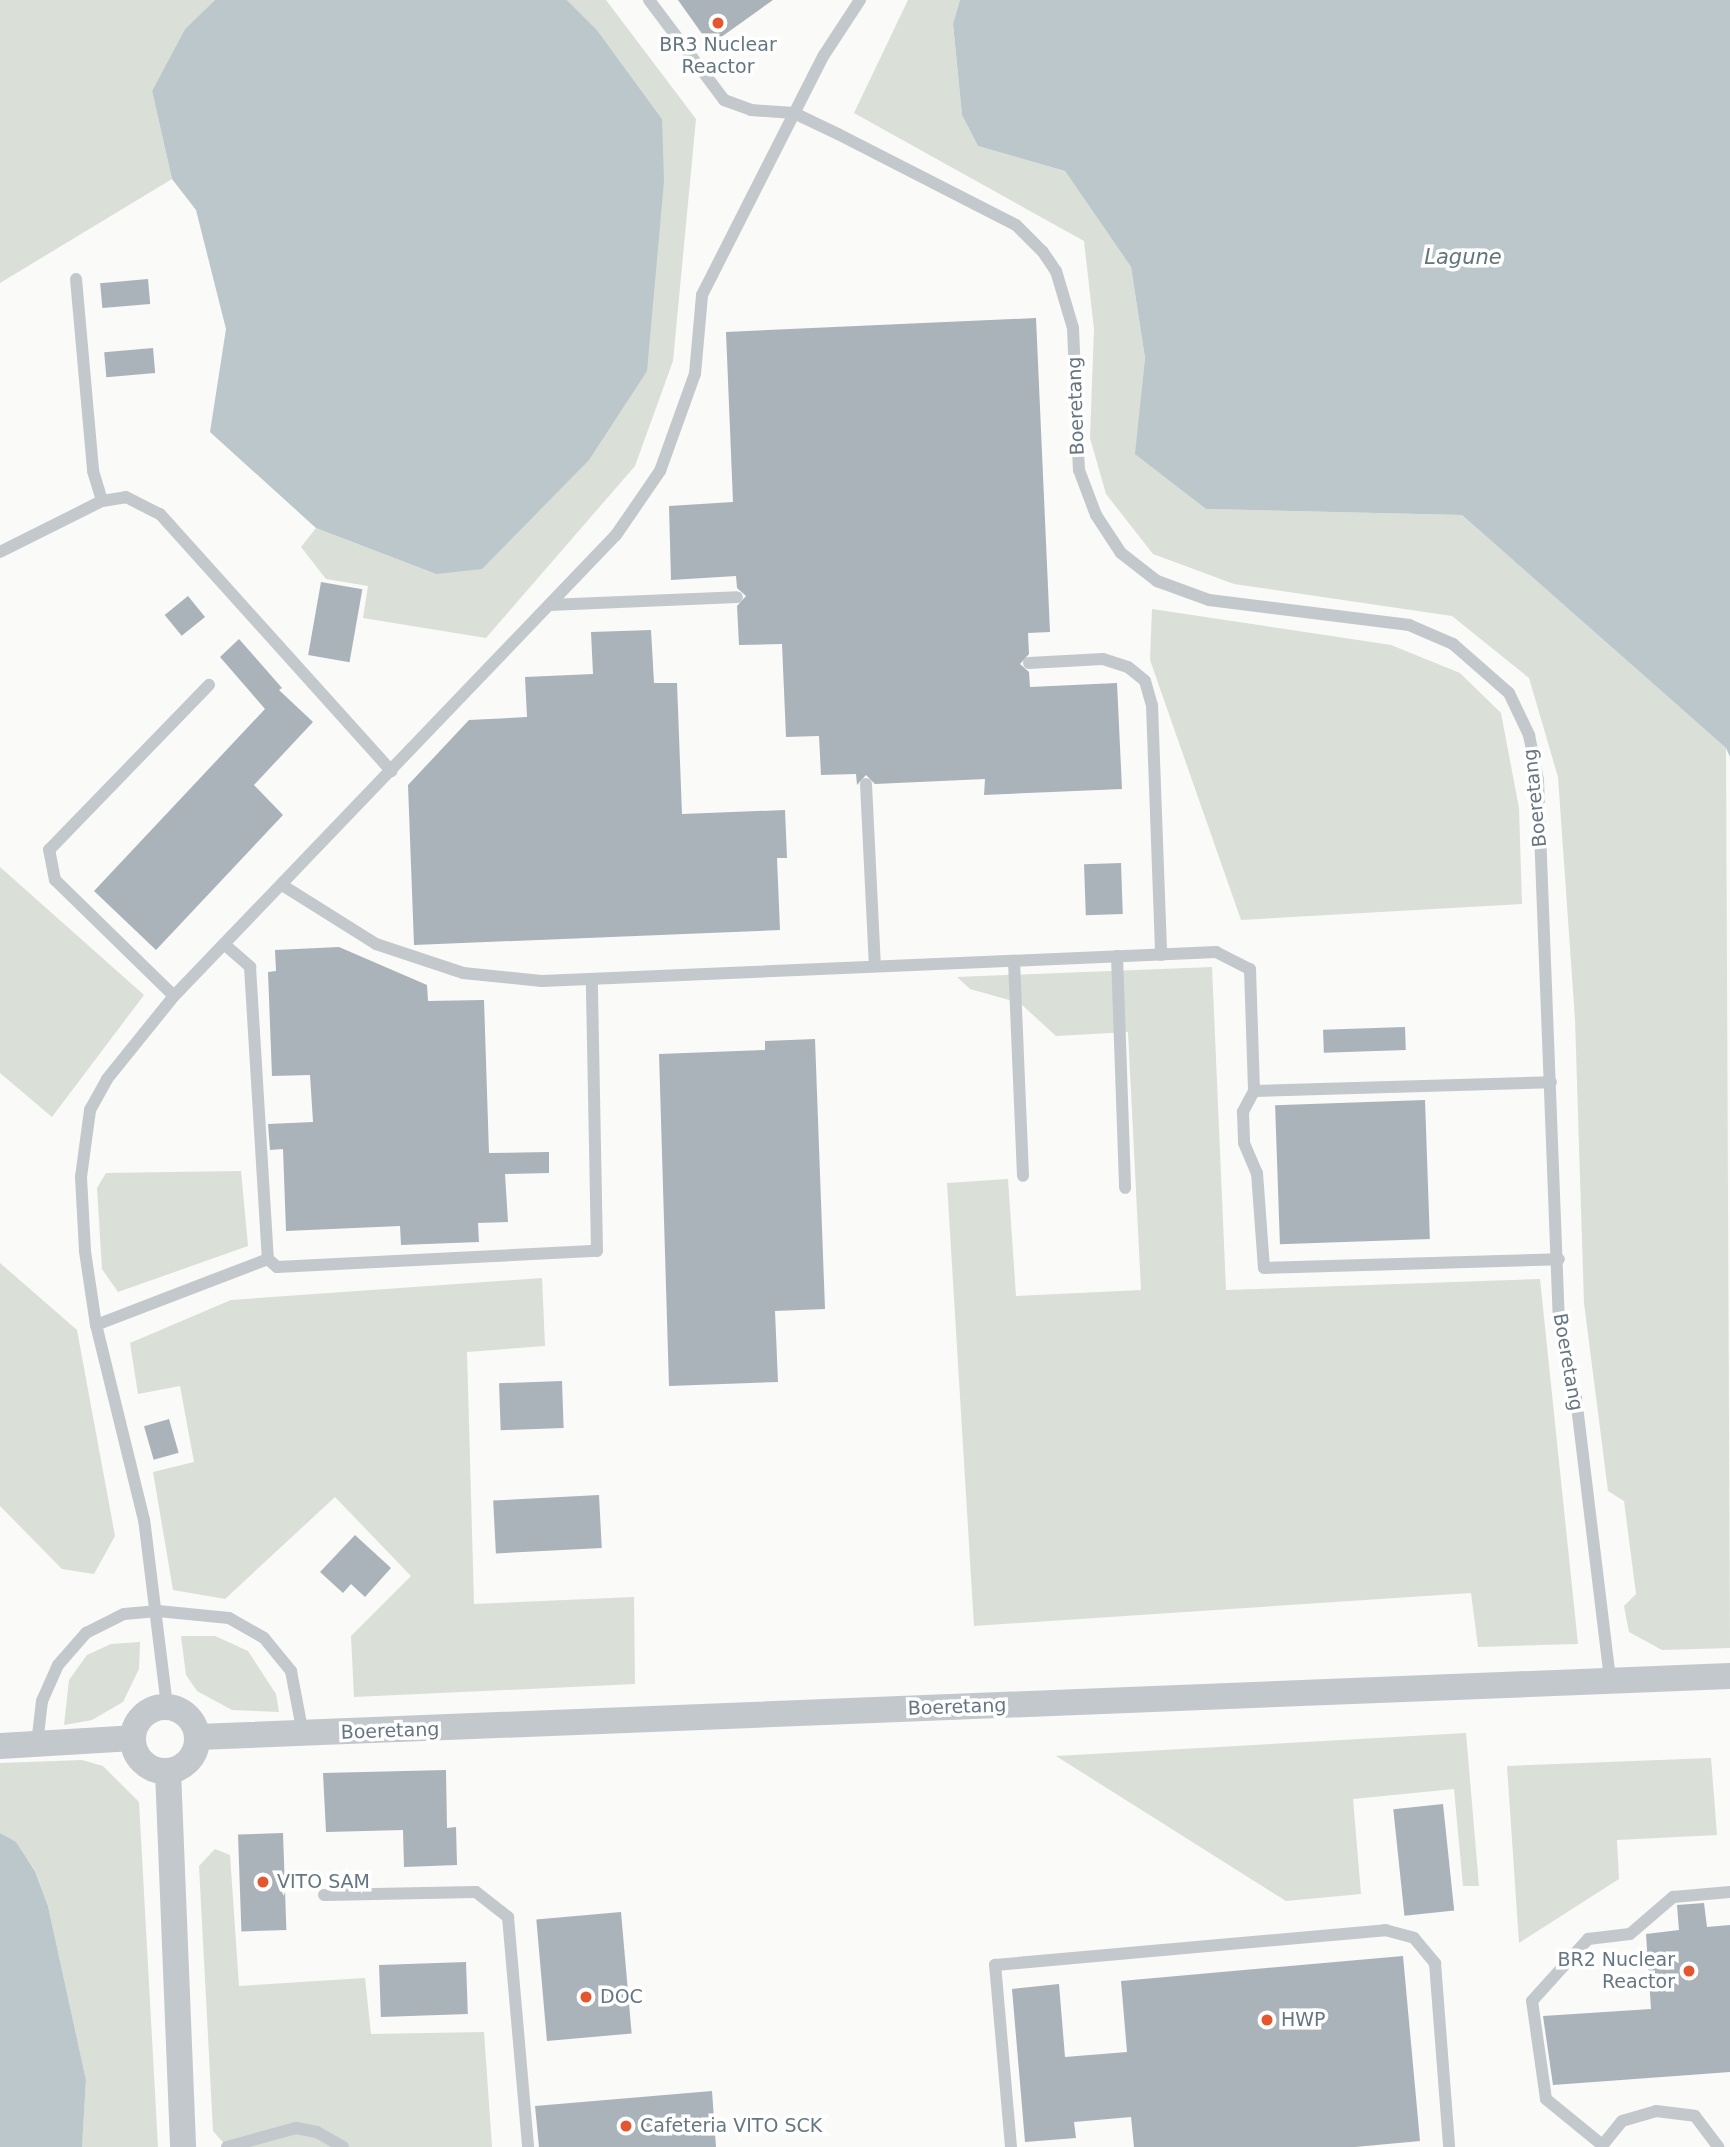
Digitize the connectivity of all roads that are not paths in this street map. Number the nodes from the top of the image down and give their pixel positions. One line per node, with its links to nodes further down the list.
1 (649, 0): 3 (lane, Boeretang)
2 (860, 0): 3 (lane)
3 (794, 113): 8 (lane); 21 (lane, Boeretang)
4 (76, 279): 5 (lane)
5 (102, 501): 6 (lane); 11 (lane)
6 (0, 552)
7 (737, 597): 8 (lane)
8 (549, 605): 11 (lane)
9 (1029, 663): 15 (lane)
10 (209, 685): 20 (lane)
11 (391, 771): 13 (lane)
12 (866, 784): 18 (lane)
13 (282, 885): 14 (lane); 19 (lane)
14 (224, 944): 20 (lane); 25 (lane)
15 (1161, 955): 16 (lane); 22 (lane)
16 (1117, 957): 17 (lane); 24 (lane)
17 (1014, 961): 18 (lane); 23 (lane)
18 (875, 967): 19 (lane)
19 (592, 979): 25 (lane)
20 (174, 996): 27 (lane)
21 (1551, 1082): 22 (lane); 26 (lane, Boeretang)
22 (1254, 1091): 26 (lane)
23 (1024, 1177)
24 (1125, 1188)
25 (268, 1259): 27 (lane)
26 (1559, 1259): 30 (lane, Boeretang)
27 (96, 1325): 28 (lane)
28 (158, 1611): 31 (lane); 32 (lane); 35 (lane)
29 (1730, 1676): 30 (street, Boeretang)
30 (1610, 1680): 32 (street, Boeretang)
31 (167, 1706): 33 (street); 34 (street)
32 (303, 1734): 33 (street, Boeretang)
33 (198, 1737): 37 (street)
34 (132, 1738): 35 (street); 37 (street)
35 (37, 1744): 36 (street)
36 (0, 1746)
37 (168, 1771): 41 (street)
38 (1730, 1892): 40 (lane)
39 (324, 1895): 44 (lane)
40 (1601, 2145): 47 (lane)
41 (183, 2147)
42 (227, 2147): 43 (lane)
43 (343, 2147)
44 (528, 2147)
45 (1011, 2147): 46 (lane)
46 (1449, 2147)
47 (1718, 2147)

